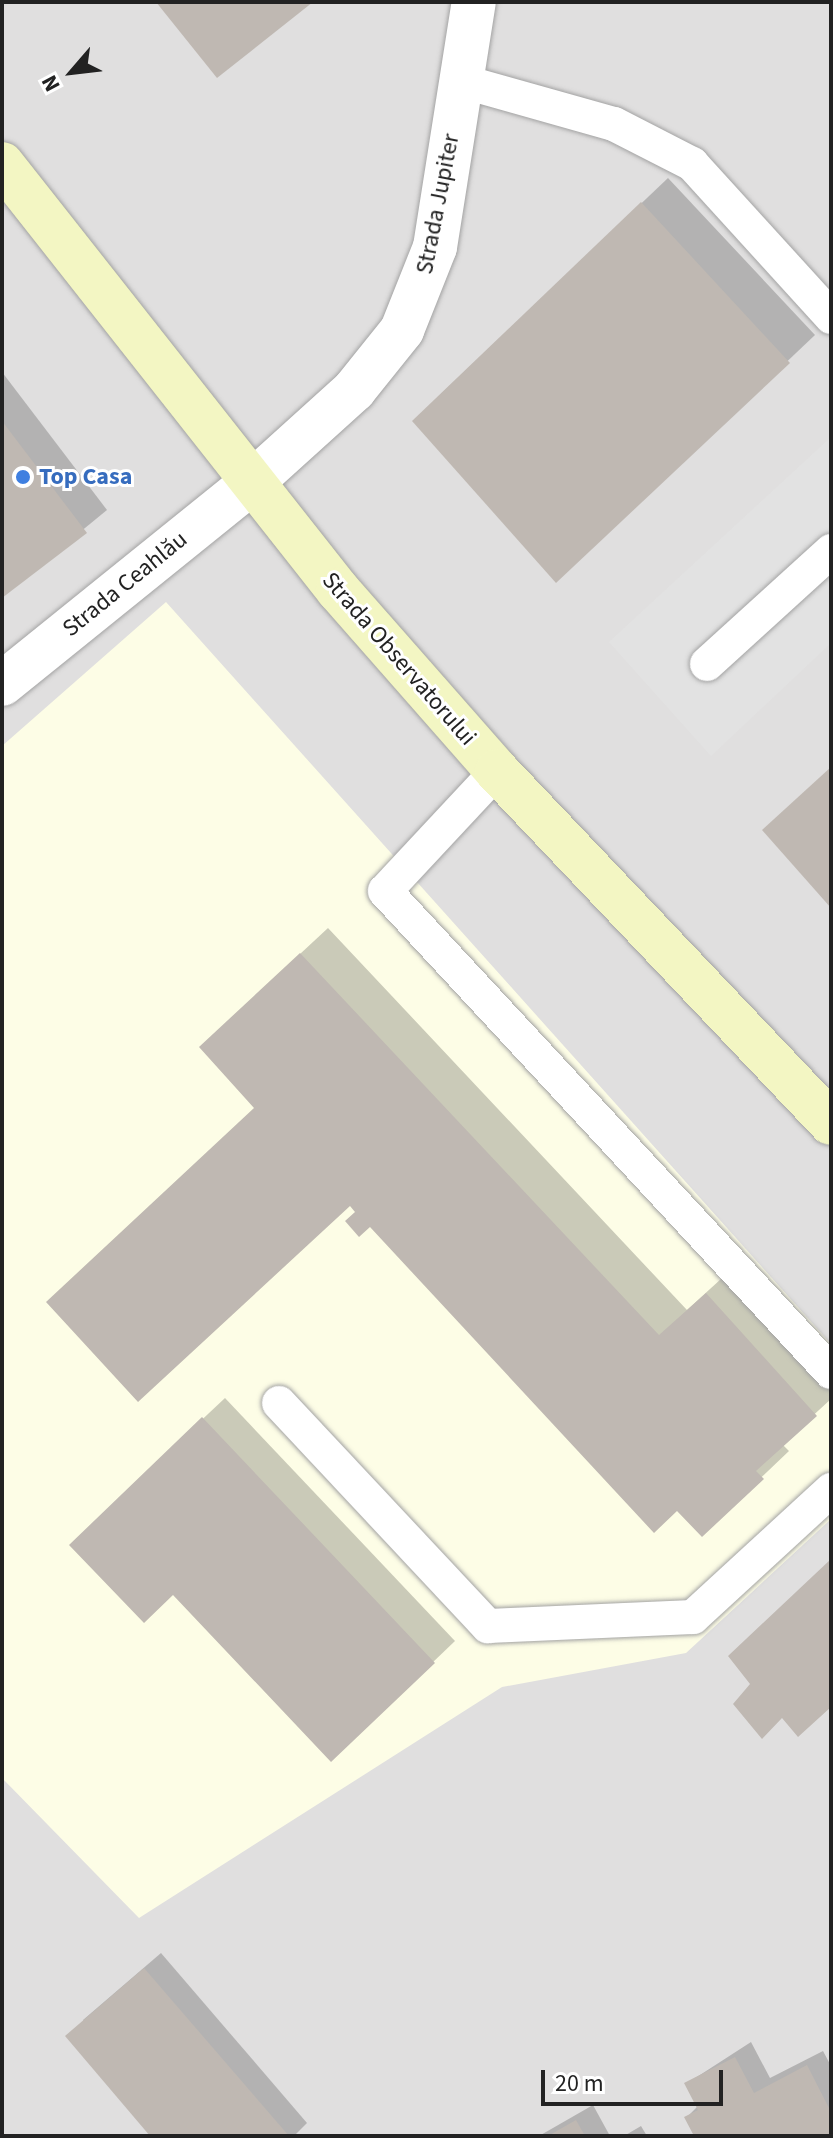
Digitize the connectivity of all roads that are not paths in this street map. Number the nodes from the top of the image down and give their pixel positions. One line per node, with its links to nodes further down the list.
1 (474, 2): 2 (street, Strada Jupiter)
2 (461, 81): 4 (lane); 5 (street, Strada Jupiter)
3 (2, 164): 5 (main road, Strada Observatorului)
4 (831, 317)
5 (249, 485): 8 (street, Strada Ceahlău); 9 (main road, Strada Observatorului)
6 (831, 551): 7 (lane)
7 (707, 664)
8 (2, 684)
9 (497, 771): 10 (main road, Strada Observatorului); 11 (lane)
10 (831, 1123)
11 (831, 1372)
12 (279, 1403): 13 (lane)
13 (831, 1490)

